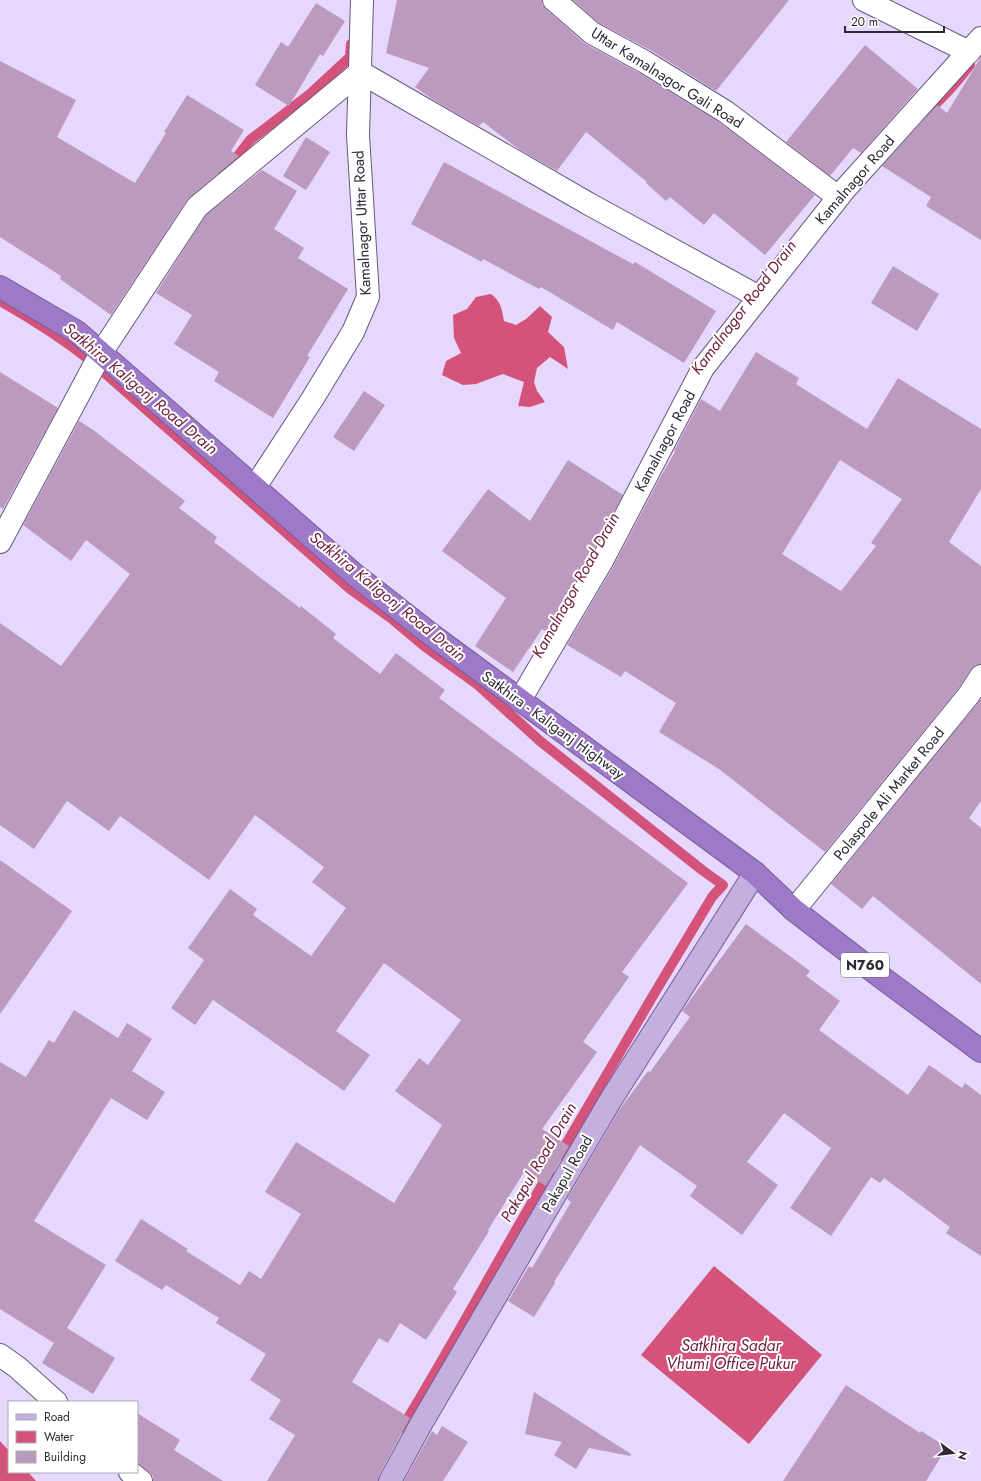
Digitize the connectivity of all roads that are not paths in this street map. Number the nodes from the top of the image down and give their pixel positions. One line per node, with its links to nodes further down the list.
1 (362, 0): 5 (street, Kamalnagor Uttar Road)
2 (554, 0): 6 (street, Uttar Kamalnagor Gali Road)
3 (864, 0): 4 (street)
4 (975, 45): 6 (street, Kamalnagor Road)
5 (360, 72): 8 (street); 9 (street); 10 (street, Kamalnagor Uttar Road)
6 (838, 197): 8 (street, Kamalnagor Road)
7 (0, 287): 9 (highway, Satkhira - Kaliganj Highway)
8 (759, 297): 13 (street, Kamalnagor Road)
9 (101, 354): 10 (highway, Satkhira - Kaliganj Highway); 11 (street)
10 (254, 487): 13 (highway, Satkhira - Kaliganj Highway)
11 (0, 542)
12 (981, 676): 15 (street, Polaspole Ali Market Road)
13 (520, 700): 14 (highway, Satkhira - Kaliganj Highway)
14 (754, 873): 15 (highway, Satkhira - Kaliganj Highway / N760); 21 (main road, Pakapul Road)
15 (794, 910): 16 (highway, Satkhira - Kaliganj Highway / N760)
16 (981, 1051)
17 (0, 1355): 18 (street)
18 (55, 1401)
19 (131, 1473): 20 (street)
20 (141, 1481)
21 (390, 1481)

